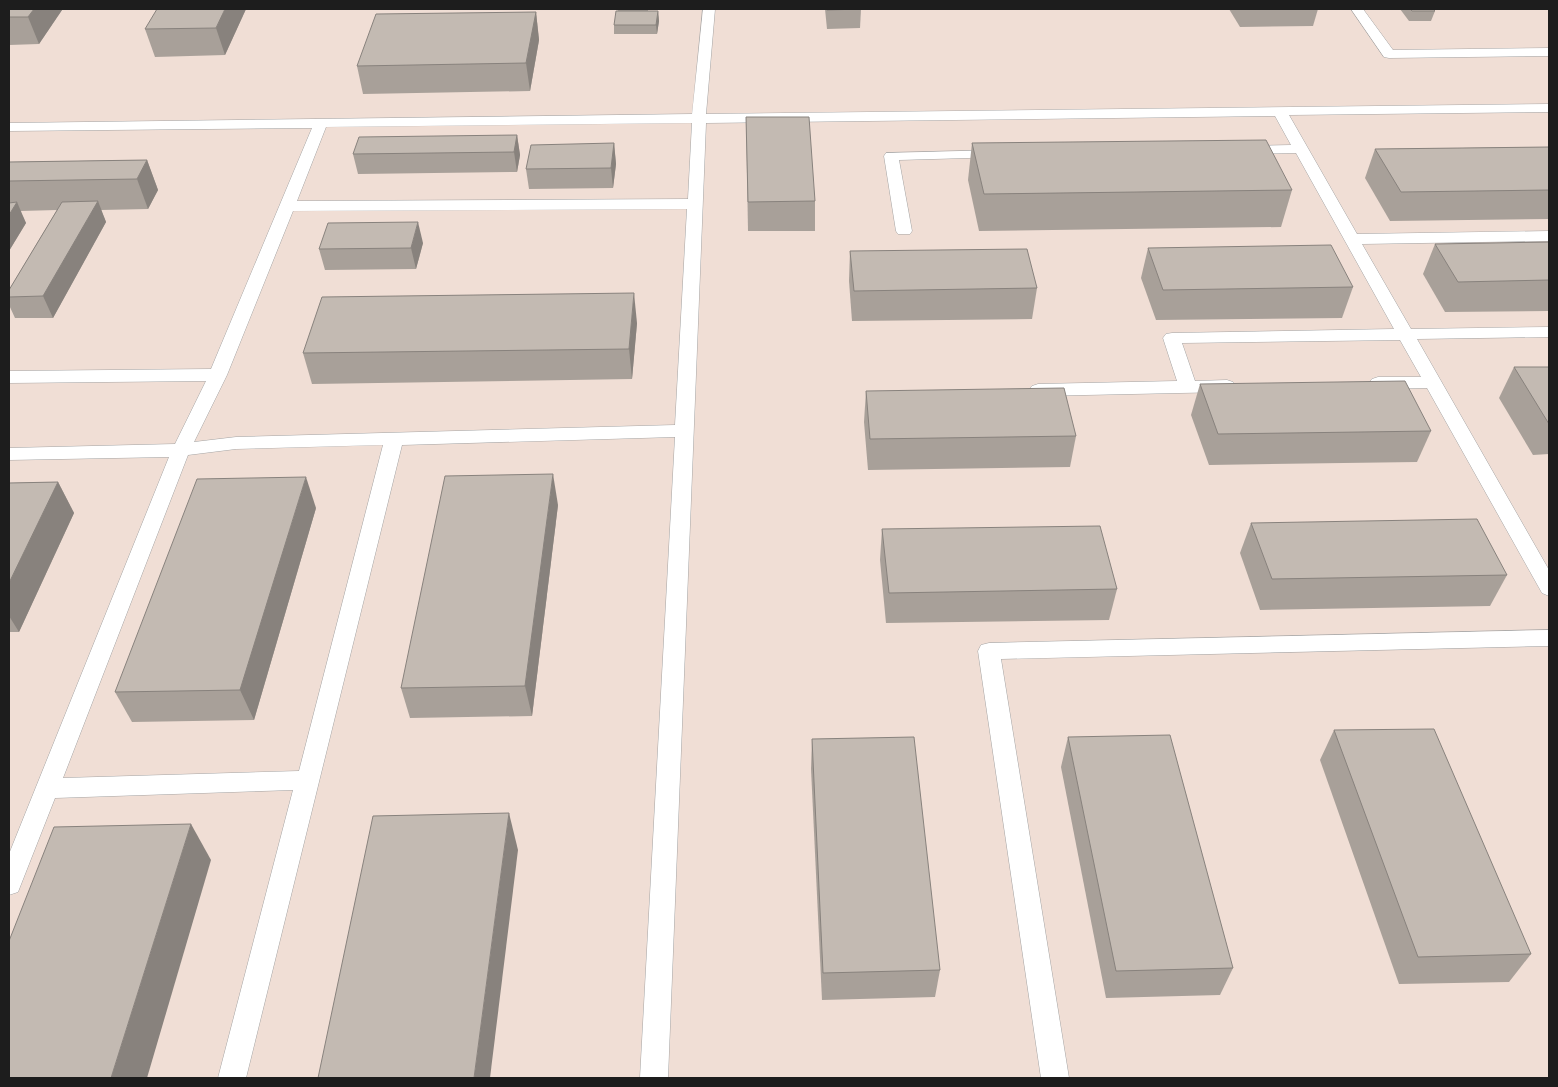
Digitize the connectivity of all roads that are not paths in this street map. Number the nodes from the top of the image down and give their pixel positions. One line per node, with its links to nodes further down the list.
1 (709, 9): 6 (lane)
2 (1357, 9): 3 (lane)
3 (1549, 52)
4 (1549, 108): 5 (lane)
5 (1280, 112): 6 (lane); 9 (lane)
6 (699, 118): 7 (lane); 12 (lane)
7 (320, 123): 8 (lane); 13 (lane)
8 (9, 127)
9 (1301, 149): 10 (lane); 16 (lane)
10 (1231, 150)
11 (1011, 154): 14 (lane)
12 (695, 204): 13 (lane); 26 (lane)
13 (287, 206): 19 (lane)
14 (904, 231)
15 (1549, 236): 16 (lane)
16 (1352, 239): 18 (lane)
17 (1549, 332): 18 (lane)
18 (1405, 334): 21 (lane); 24 (lane)
19 (218, 375): 20 (lane); 28 (lane)
20 (9, 377)
21 (1432, 382): 22 (lane); 30 (lane)
22 (1364, 384)
23 (1247, 386): 24 (lane)
24 (1188, 387): 25 (lane)
25 (1020, 390)
26 (685, 431): 27 (lane); 36 (lane)
27 (394, 440): 28 (lane); 32 (lane)
28 (181, 450): 29 (lane); 33 (lane)
29 (9, 454)
30 (1549, 588)
31 (1549, 638): 37 (lane)
32 (307, 780): 33 (lane); 35 (lane)
33 (48, 788): 34 (lane)
34 (9, 884)
35 (232, 1078)
36 (654, 1078)
37 (1055, 1078)

